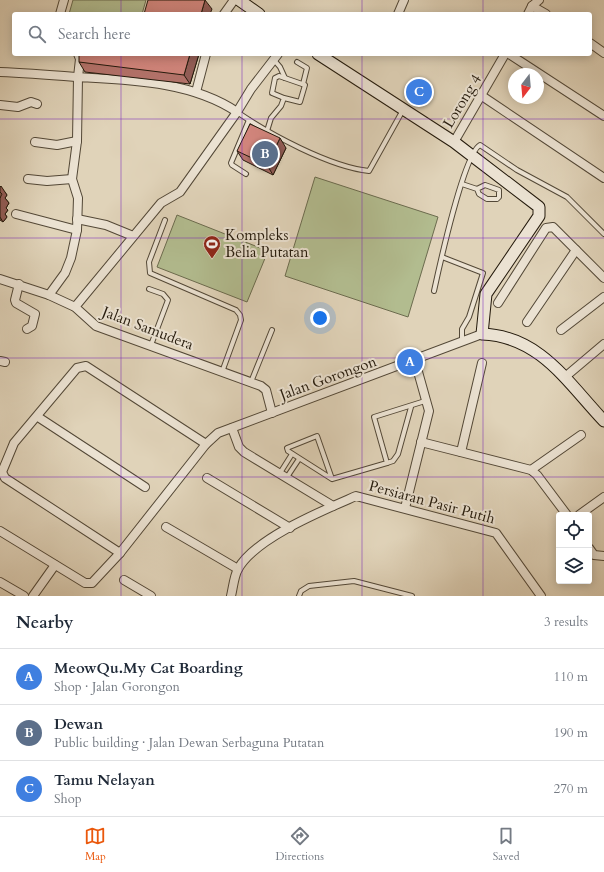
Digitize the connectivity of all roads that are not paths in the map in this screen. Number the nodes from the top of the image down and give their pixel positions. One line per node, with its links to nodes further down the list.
1 (64, 0): 6 (street)
2 (234, 0): 7 (street)
3 (239, 0): 8 (street)
4 (404, 0): 9 (street)
5 (536, 3): 10 (street); 11 (street)
6 (61, 12)
7 (225, 12)
8 (256, 12)
9 (399, 12)
10 (529, 12)
11 (544, 12)
12 (592, 44): 13 (street)
13 (604, 53)
14 (79, 56): 22 (street)
15 (205, 56): 25 (street)
16 (321, 56): 30 (street)
17 (504, 56): 26 (street, Lorong 4)
18 (513, 56): 32 (street)
19 (276, 57): 23 (lane); 31 (street)
20 (296, 62): 24 (lane)
21 (0, 72): 22 (street)
22 (78, 77): 25 (street); 35 (street)
23 (285, 78): 24 (lane); 27 (lane)
24 (303, 84): 27 (lane)
25 (196, 92): 31 (street)
26 (482, 96): 37 (street, Lorong 4); 40 (street)
27 (284, 98): 34 (lane)
28 (37, 104): 29 (street)
29 (0, 105)
30 (403, 110): 34 (lane); 37 (street)
31 (237, 112): 33 (lane); 50 (street)
32 (604, 116)
33 (250, 120): 34 (lane); 39 (lane)
34 (267, 131)
35 (77, 141): 36 (street); 42 (street)
36 (35, 142)
37 (454, 142): 38 (street)
38 (472, 155): 43 (lane); 49 (lane); 66 (street)
39 (246, 174)
40 (604, 178)
41 (28, 179): 42 (street)
42 (72, 179): 46 (street)
43 (462, 184): 44 (lane); 52 (lane)
44 (477, 189): 44 (lane)
45 (16, 214): 48 (street)
46 (77, 219): 48 (street); 50 (street)
47 (165, 220): 72 (lane)
48 (77, 230): 58 (street)
49 (604, 234)
50 (133, 236): 61 (street)
51 (576, 250): 53 (street); 60 (street); 62 (street)
52 (442, 257): 57 (lane); 67 (lane)
53 (604, 278)
54 (0, 279): 55 (street, Jalan Samudera)
55 (19, 284): 58 (street, Jalan Samudera); 63 (street)
56 (149, 289): 69 (lane)
57 (434, 291)
58 (49, 295): 61 (street, Jalan Samudera)
59 (604, 297): 65 (street)
60 (498, 303)
61 (75, 307): 69 (street, Jalan Samudera)
62 (527, 322)
63 (27, 329)
64 (272, 330): 74 (lane)
65 (561, 330)
66 (482, 334): 67 (street, Jalan Gorongon); 73 (street)
67 (462, 342): 70 (street, Jalan Gorongon)
68 (604, 344): 73 (street)
69 (151, 345): 72 (street, Jalan Samudera)
70 (415, 360): 75 (street); 77 (street, Jalan Gorongon)
71 (482, 363): 84 (street)
72 (222, 372): 74 (street, Jalan Samudera)
73 (565, 377): 79 (street)
74 (251, 382): 77 (street, Jalan Samudera)
75 (425, 401): 76 (lane); 82 (street)
76 (411, 407): 87 (lane); 87 (lane)
77 (272, 413): 80 (street, Jalan Gorongon)
78 (38, 417): 83 (street); 92 (street); 102 (street)
79 (604, 421)
80 (232, 428): 83 (street, Jalan Gorongon); 89 (street)
81 (581, 435): 88 (street)
82 (421, 442): 84 (street); 95 (street)
83 (206, 444): 102 (street, Jalan Gorongon)
84 (461, 452): 88 (street)
85 (292, 454): 86 (lane); 89 (lane); 91 (lane)
86 (299, 460): 89 (lane); 91 (lane)
87 (387, 462): 91 (lane)
88 (531, 470): 96 (street)
89 (284, 475): 94 (street)
90 (207, 478): 99 (street)
91 (332, 479)
92 (145, 487)
93 (604, 497): 97 (street)
94 (333, 506): 95 (street, Persiaran Pasir Putih); 99 (street, Persiaran Pasir Putih)
95 (405, 508): 114 (street, Persiaran Pasir Putih)
96 (565, 512)
97 (583, 512)
98 (166, 527): 105 (street)
99 (290, 528): 105 (street, Persiaran Pasir Putih)
100 (0, 531): 104 (street)
101 (592, 552): 103 (street)
102 (120, 553): 104 (street, Jalan Gorongon)
103 (604, 556)
104 (55, 565): 109 (street)
105 (238, 570): 111 (street, Persiaran Pasir Putih)
106 (124, 580): 110 (street)
107 (0, 582): 108 (street)
108 (24, 596)
109 (33, 596)
110 (151, 596)
111 (231, 596)
112 (299, 596): 113 (lane)
113 (412, 596)
114 (541, 596)

